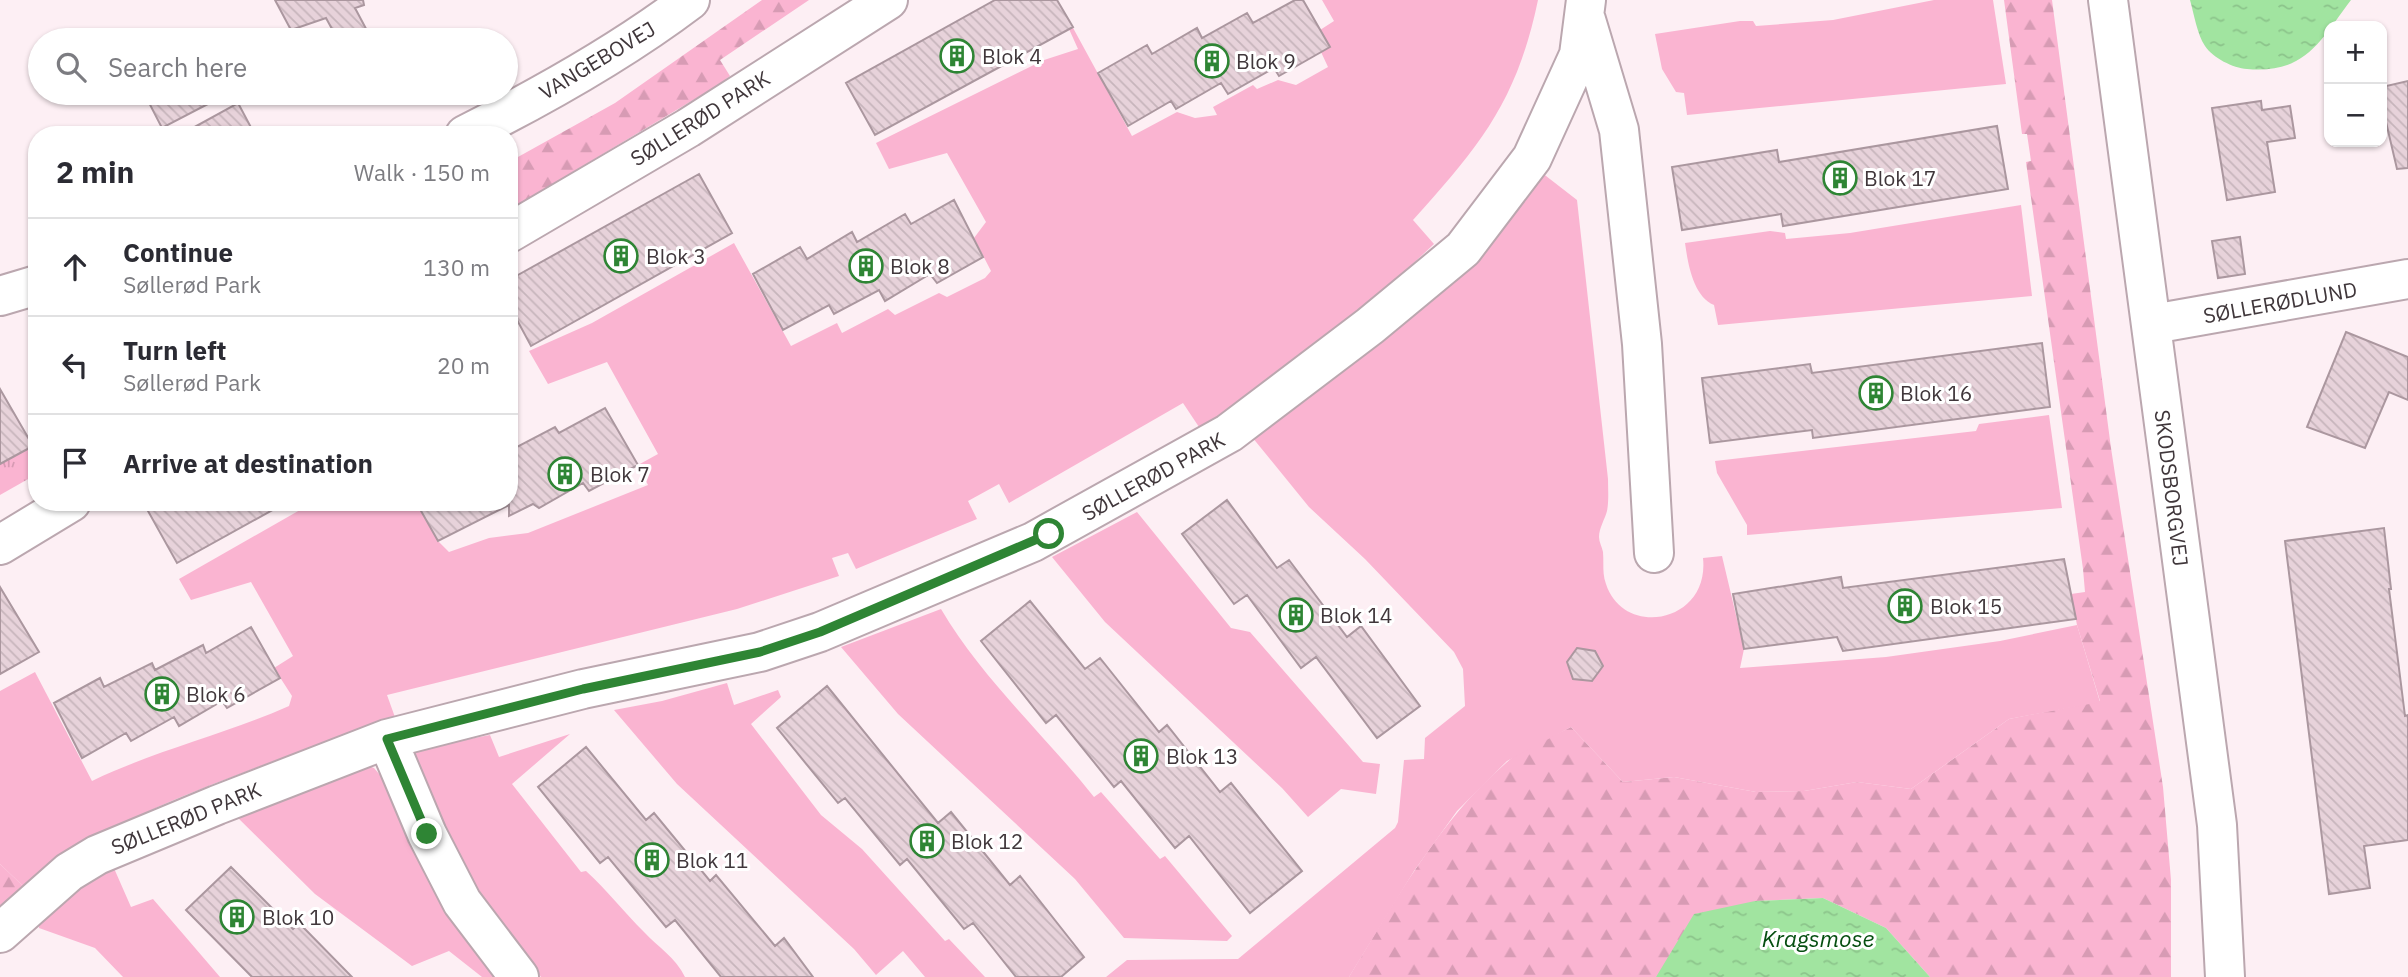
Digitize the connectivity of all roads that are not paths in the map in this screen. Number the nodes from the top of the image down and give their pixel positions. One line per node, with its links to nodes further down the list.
1 (690, 0): 5 (street, VANGEBOVEJ)
2 (887, 0): 6 (street, SØLLERØD PARK)
3 (2108, 0): 10 (street, SKODSBORGVEJ)
4 (1586, 10): 13 (street, SØLLERØD PARK); 14 (street, SØLLERØD PARK)
5 (481, 126)
6 (518, 228)
7 (2408, 279): 10 (street, SØLLERØDLUND)
8 (28, 288): 9 (street)
9 (0, 296)
10 (2153, 324): 17 (street, SKODSBORGVEJ)
11 (56, 511): 12 (street)
12 (0, 545)
13 (1654, 552)
14 (387, 739): 15 (street, SØLLERØD PARK); 16 (street)
15 (2, 931)
16 (519, 977)
17 (2225, 977)

